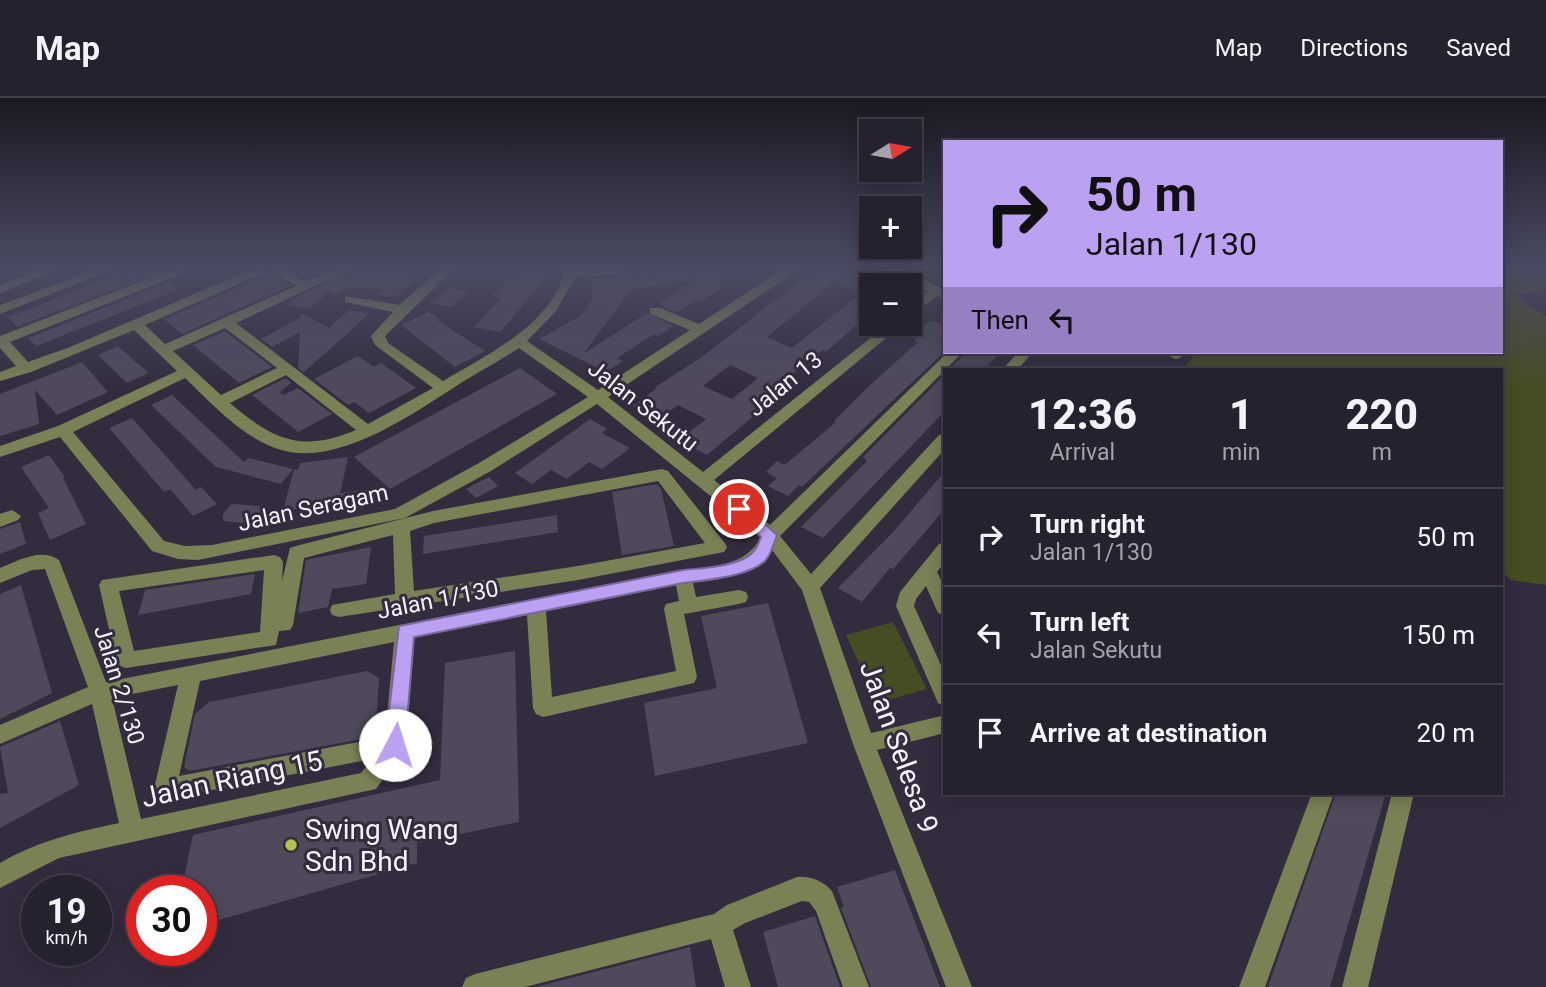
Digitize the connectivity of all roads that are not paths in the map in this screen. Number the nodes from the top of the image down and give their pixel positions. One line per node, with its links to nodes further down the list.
1 (103, 307): 14 (street)
2 (156, 307): 11 (street)
3 (259, 307): 10 (street)
4 (390, 307): 8 (street)
5 (405, 307): 8 (street)
6 (551, 307): 15 (street)
7 (734, 307): 12 (street, Jalan Seragam)
8 (402, 310): 24 (street)
9 (655, 311): 12 (street)
10 (226, 322): 16 (street); 21 (street)
11 (136, 324): 16 (street); 20 (street)
12 (701, 330): 25 (street, Jalan Seragam)
13 (881, 336): 31 (street, Jalan 13)
14 (1, 341): 20 (street)
15 (519, 342): 24 (street); 25 (street, Jalan Sekutu)
16 (164, 350): 22 (street)
17 (954, 354): 33 (street, Jalan 1/130)
18 (1024, 354): 19 (street)
19 (1011, 368)
20 (26, 369): 23 (street)
21 (287, 369): 26 (street); 28 (street)
22 (187, 372): 26 (street); 27 (street)
23 (0, 377)
24 (443, 388): 28 (street)
25 (598, 397): 27 (street, Jalan Seragam); 31 (street, Jalan Sekutu)
26 (222, 401): 28 (street)
27 (63, 430): 30 (street)
28 (366, 430)
29 (943, 441): 39 (street)
30 (0, 453)
31 (702, 481): 33 (street, Jalan Sekutu)
32 (401, 527): 36 (street); 42 (street); 47 (street)
33 (769, 535): 38 (street, Jalan 1/130); 39 (street, Jalan Selesa 9)
34 (943, 552): 35 (street)
35 (928, 571): 43 (street); 52 (street)
36 (578, 573): 40 (street); 42 (street)
37 (0, 576): 51 (street, Jalan 2/130)
38 (683, 577): 40 (street, Jalan 1/130); 45 (street)
39 (810, 587): 55 (street, Jalan Selesa 9)
40 (582, 596): 44 (street, Jalan 1/130)
41 (739, 597): 45 (street)
42 (405, 600): 46 (street)
43 (943, 604)
44 (536, 606): 45 (street); 48 (street, Jalan 1/130)
45 (689, 606)
46 (339, 610)
47 (283, 625)
48 (405, 631): 50 (street, Jalan 1/130); 56 (street)
49 (180, 653): 49 (street); 50 (street)
50 (181, 676): 51 (street, Jalan 1/130); 56 (street)
51 (100, 692): 54 (street, Jalan 1/130); 59 (street, Jalan 2/130)
52 (943, 692)
53 (943, 724): 55 (street)
54 (0, 734)
55 (864, 744): 65 (street, Jalan Selesa 9)
56 (395, 745): 59 (street, Jalan Riang 15)
57 (1322, 795): 66 (street)
58 (1403, 795): 67 (street)
59 (132, 831): 60 (street, Jalan Riang 15)
60 (0, 876)
61 (719, 925): 62 (street); 63 (street); 64 (street)
62 (475, 987)
63 (738, 987)
64 (856, 987)
65 (960, 987)
66 (1252, 987)
67 (1355, 987)

